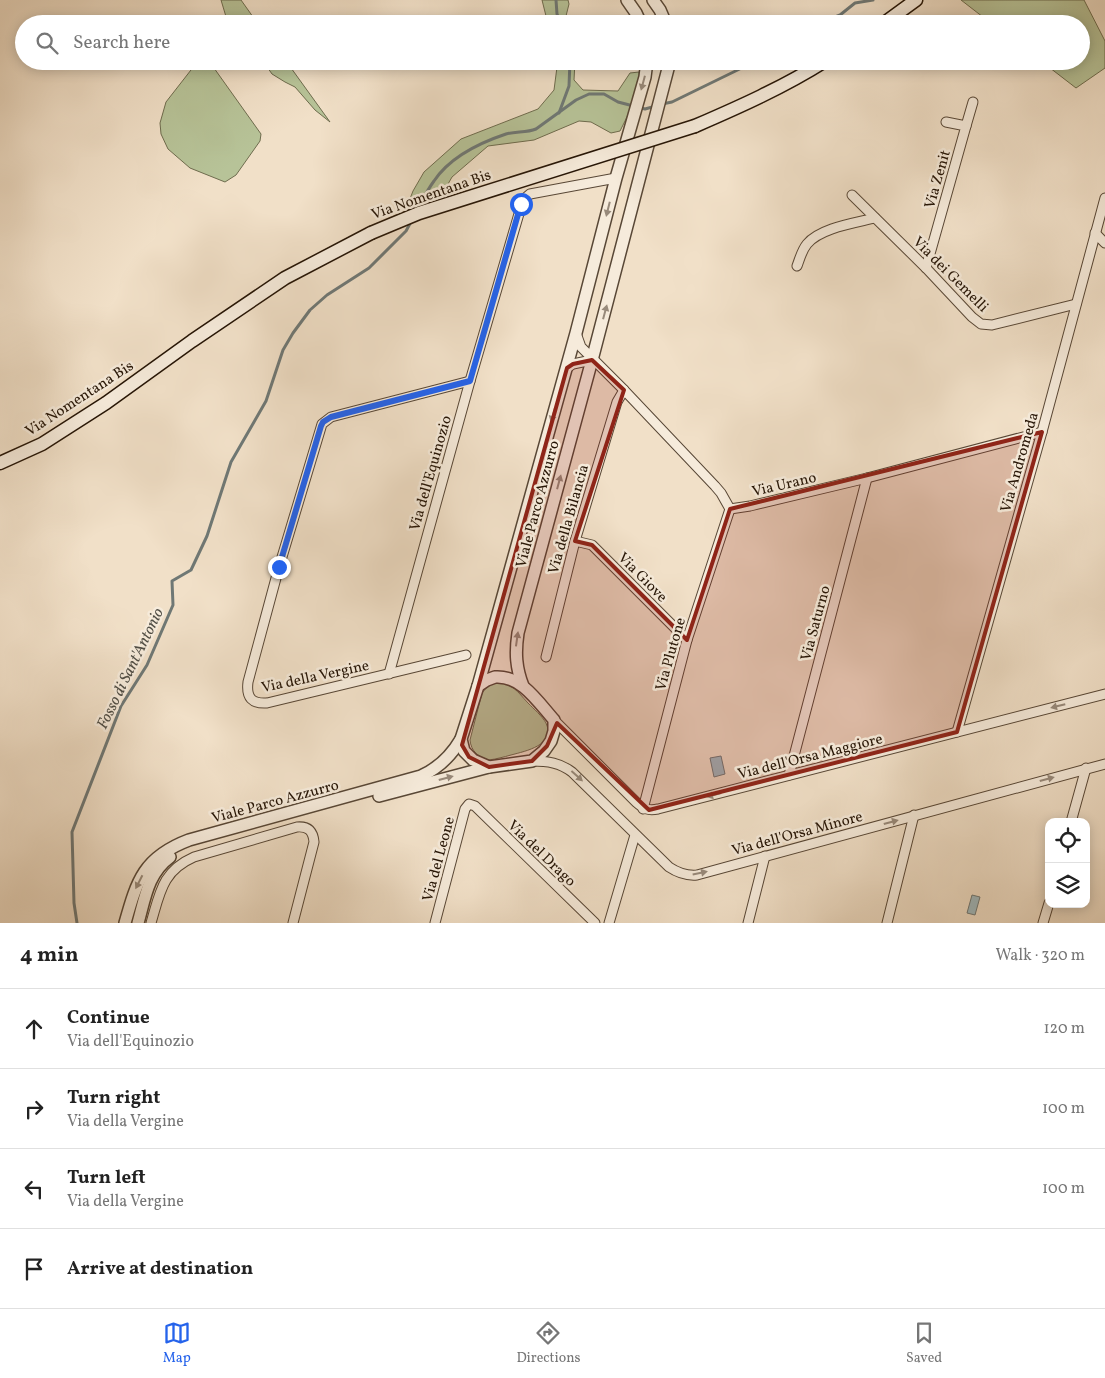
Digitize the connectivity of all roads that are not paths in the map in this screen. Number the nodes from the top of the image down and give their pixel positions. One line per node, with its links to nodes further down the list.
1 (627, 0): 4 (street)
2 (653, 0): 5 (street)
3 (916, 0): 6 (main road)
4 (637, 15)
5 (662, 15)
6 (895, 15)
7 (646, 70): 13 (street, Viale Parco Azzurro, one-way to 13)
8 (668, 70): 23 (street, Viale Parco Azzurro, one-way to 8)
9 (810, 70): 28 (main road, Via Nomentana Bis, bridge)
10 (973, 102): 12 (street, Via Zenit)
11 (946, 122): 12 (street)
12 (966, 126): 20 (street, Via Zenit)
13 (616, 178): 22 (street, Viale Parco Azzurro, one-way to 22); 25 (street, Via dell'Equinozio)
14 (852, 195): 16 (street, Via dei Gemelli)
15 (1105, 198): 17 (street, Via Andromeda)
16 (875, 218): 19 (street); 20 (street, Via dei Gemelli)
17 (1095, 233): 18 (street); 21 (street, Via Andromeda)
18 (1105, 243)
19 (797, 266)
20 (926, 268): 21 (street, Via dei Gemelli)
21 (1076, 304): 27 (street, Via Andromeda)
22 (576, 333): 23 (street); 24 (street, Viale Parco Azzurro)
23 (592, 360): 24 (street); 26 (street); 37 (street, Viale Parco Azzurro, one-way to 23)
24 (566, 368): 36 (street, Viale Parco Azzurro, one-way to 36)
25 (470, 381): 35 (street, Via dell'Equinozio); 35 (street, Via della Vergine)
26 (624, 390): 30 (street); 31 (street, Via della Bilancia)
27 (1042, 432): 29 (street, Via Urano); 40 (street, Via Andromeda)
28 (0, 463)
29 (867, 478): 30 (street, Via Urano); 46 (street, Via Saturno)
30 (730, 509): 32 (street, Via Plutone)
31 (575, 541): 32 (street, Via Giove); 34 (street, Via della Bilancia)
32 (687, 640): 48 (street, Via Plutone)
33 (466, 655): 35 (street, Via della Vergine)
34 (546, 657)
35 (389, 674)
36 (478, 686): 37 (street, Viale Parco Azzurro); 41 (street, Viale Parco Azzurro)
37 (524, 686): 39 (street, Viale Parco Azzurro)
38 (1105, 694): 40 (street, Via dell'Orsa Maggiore, one-way to 40)
39 (554, 720): 42 (street); 48 (street)
40 (957, 732): 46 (street, Via dell'Orsa Maggiore)
41 (461, 739): 44 (street); 54 (street, Viale Parco Azzurro, one-way to 54)
42 (532, 761): 44 (street, Viale Parco Azzurro); 51 (street, Via dell'Orsa Minore, one-way to 51)
43 (1105, 764): 45 (street, Via dell'Orsa Minore)
44 (488, 767): 55 (street, Viale Parco Azzurro, one-way to 44)
45 (1086, 768): 49 (street, Via dell'Orsa Minore, one-way to 45); 50 (street)
46 (789, 775): 48 (street, Via dell'Orsa Maggiore, one-way to 48)
47 (469, 804): 58 (street, Via del Leone); 59 (street, Via del Drago)
48 (643, 808)
49 (914, 816): 52 (street, Via dell'Orsa Minore, one-way to 49); 62 (street)
50 (1072, 818)
51 (635, 835): 52 (street, Via dell'Orsa Minore, one-way to 52); 60 (street)
52 (765, 856): 61 (street)
53 (1048, 908): 63 (street)
54 (125, 923)
55 (138, 923)
56 (151, 923): 57 (street)
57 (293, 923)
58 (435, 923)
59 (594, 923)
60 (609, 923)
61 (748, 923)
62 (887, 923)
63 (1043, 923)

